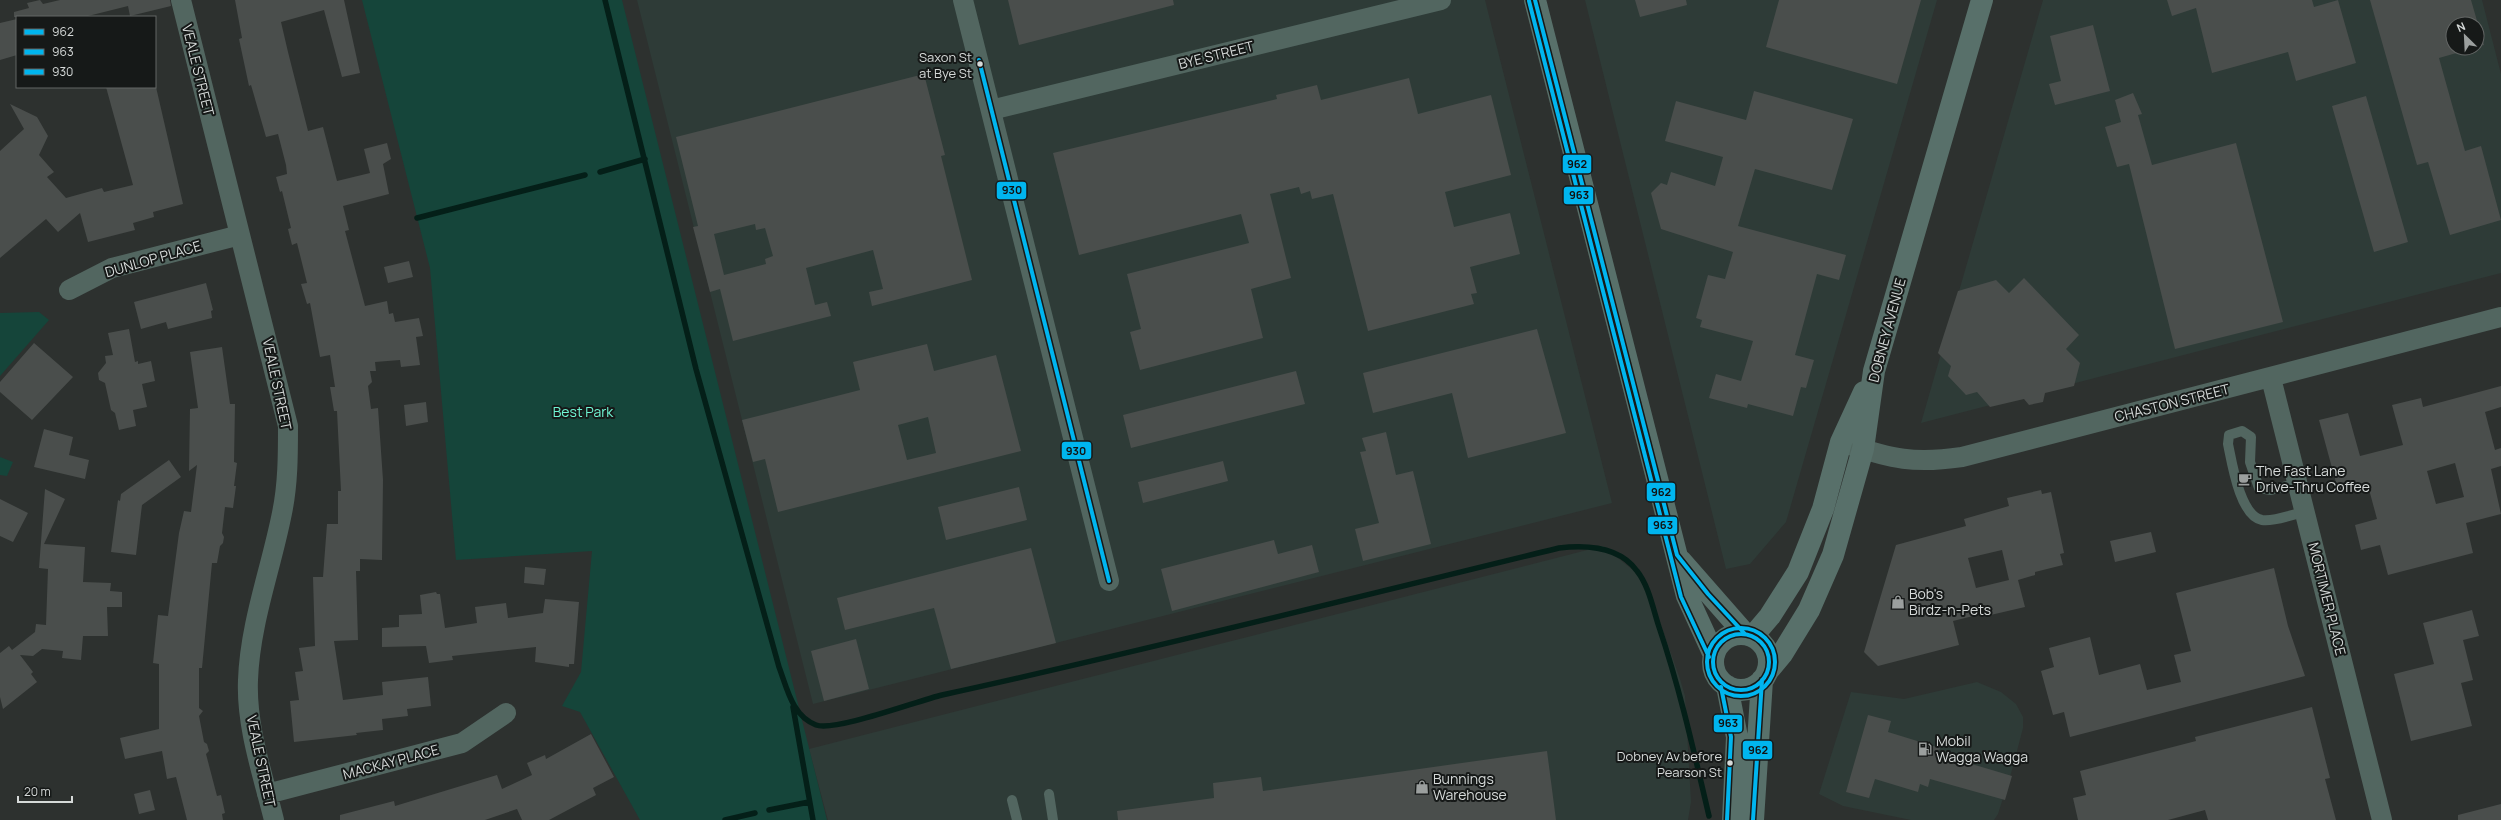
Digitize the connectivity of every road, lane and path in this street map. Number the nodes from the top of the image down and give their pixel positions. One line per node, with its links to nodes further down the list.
1 (181, 0): 7 (street, VEALE STREET)
2 (963, 0): 6 (street)
3 (1441, 0): 6 (street, BYE STREET)
4 (1535, 0): 16 (main road)
5 (1982, 0): 10 (main road, DOBNEY AVENUE)
6 (991, 110): 17 (street)
7 (240, 235): 8 (street, DUNLOP PLACE); 23 (street, VEALE STREET)
8 (69, 290)
9 (2501, 317): 11 (street, CHASTON STREET)
10 (1874, 371): 12 (main road); 13 (main road, DOBNEY AVENUE)
11 (2271, 378): 13 (street, CHASTON STREET); 14 (street, MORTIMER PLACE)
12 (1841, 442): 13 (street, CHASTON STREET); 18 (main road)
13 (1863, 449): 20 (main road, DOBNEY AVENUE)
14 (2298, 483): 15 (street, MORTIMER PLACE); 15 (lane)
15 (2305, 512): 31 (street, MORTIMER PLACE)
16 (1676, 555): 18 (main road); 19 (main road)
17 (1109, 581)
18 (1749, 635): 19 (main road); 20 (main road)
19 (1714, 655): 21 (main road)
20 (1764, 676): 21 (main road); 30 (main road)
21 (1727, 686): 29 (main road)
22 (506, 713): 23 (street, MACKAY PLACE)
23 (267, 794): 26 (street, VEALE STREET)
24 (1049, 794): 28 (lane)
25 (1012, 800): 27 (lane)
26 (274, 820)
27 (1017, 820)
28 (1053, 820)
29 (1733, 820)
30 (1753, 820)
31 (2382, 820)

